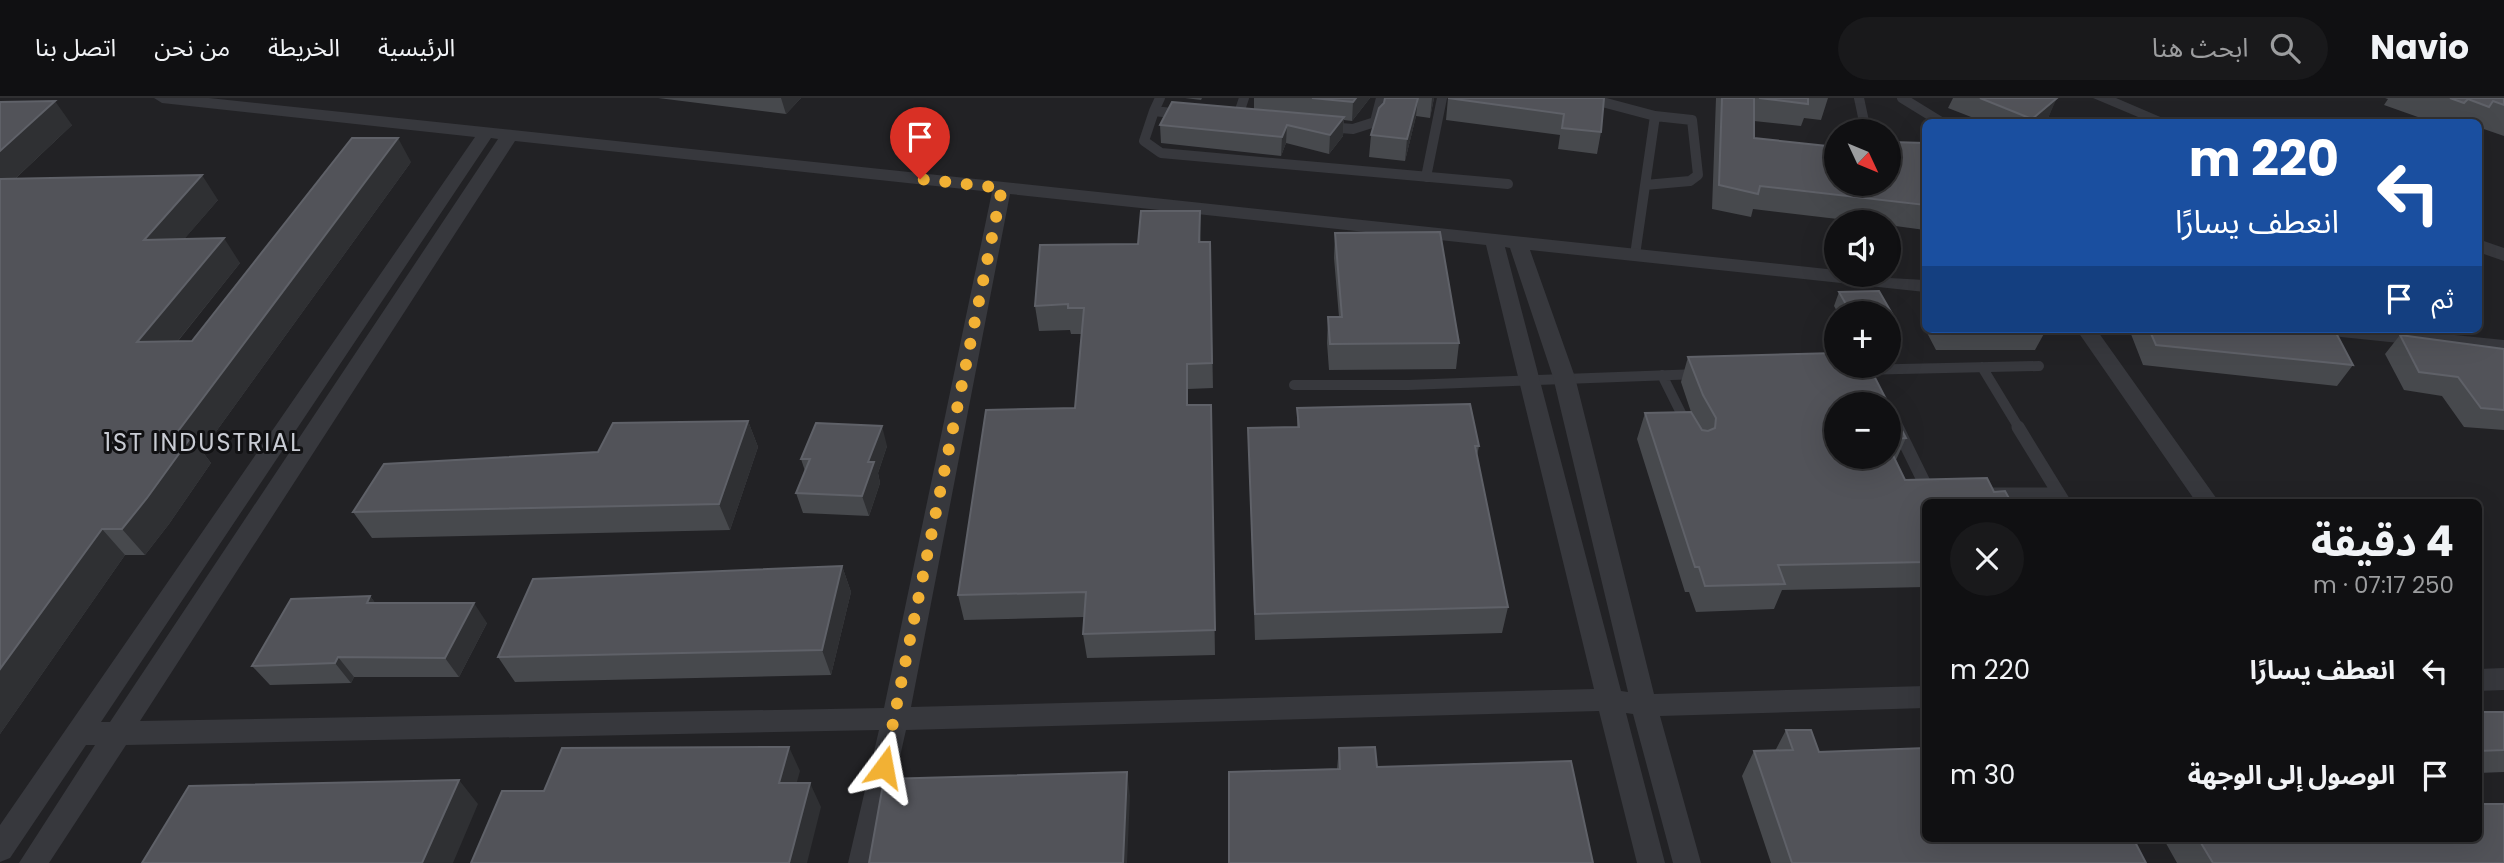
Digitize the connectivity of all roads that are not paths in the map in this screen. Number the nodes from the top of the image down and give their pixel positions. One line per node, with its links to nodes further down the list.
1 (162, 98): 20 (street)
2 (1160, 98): 10 (lane)
3 (1244, 98): 14 (lane)
4 (1381, 98): 19 (lane)
5 (1441, 98): 21 (lane)
6 (1601, 98): 12 (lane)
7 (1859, 98): 15 (lane)
8 (1902, 98): 16 (lane)
9 (2101, 98): 17 (street)
10 (1154, 111): 11 (lane); 21 (lane)
11 (1195, 115)
12 (1654, 116): 23 (lane); 23 (lane)
13 (1223, 118): 14 (lane)
14 (1237, 119): 18 (lane)
15 (1863, 119)
16 (1936, 119)
17 (2153, 119)
18 (1250, 121)
19 (1314, 126)
20 (497, 134): 24 (street); 53 (street); 54 (street)
21 (1426, 177): 22 (lane)
22 (1508, 184)
23 (1645, 185): 28 (lane)
24 (1002, 188): 25 (street); 52 (street)
25 (1506, 242): 28 (street); 37 (street); 38 (street)
26 (2482, 247): 27 (street)
27 (2504, 255)
28 (1635, 256): 29 (street)
29 (1922, 286)
30 (2090, 333): 46 (street)
31 (2370, 333): 32 (street)
32 (2504, 347)
33 (2039, 366): 34 (lane)
34 (1982, 367): 41 (lane); 45 (lane)
35 (1717, 373): 36 (lane)
36 (1662, 375): 37 (lane); 42 (lane)
37 (1564, 377): 38 (lane); 51 (street)
38 (1526, 378): 40 (lane); 50 (street)
39 (1857, 378): 41 (lane)
40 (1294, 385)
41 (1881, 391): 43 (lane)
42 (1693, 436)
43 (1946, 495)
44 (1981, 495): 45 (lane)
45 (2061, 498)
46 (2206, 499)
47 (2504, 679): 48 (street)
48 (2482, 680)
49 (1922, 697): 51 (street)
50 (1610, 700): 51 (street); 52 (street); 58 (street)
51 (1644, 705): 59 (street)
52 (895, 719): 54 (street); 57 (street)
53 (78, 734): 54 (street); 55 (street)
54 (117, 734): 56 (street)
55 (0, 849)
56 (33, 863)
57 (862, 863)
58 (1651, 863)
59 (1687, 863)

